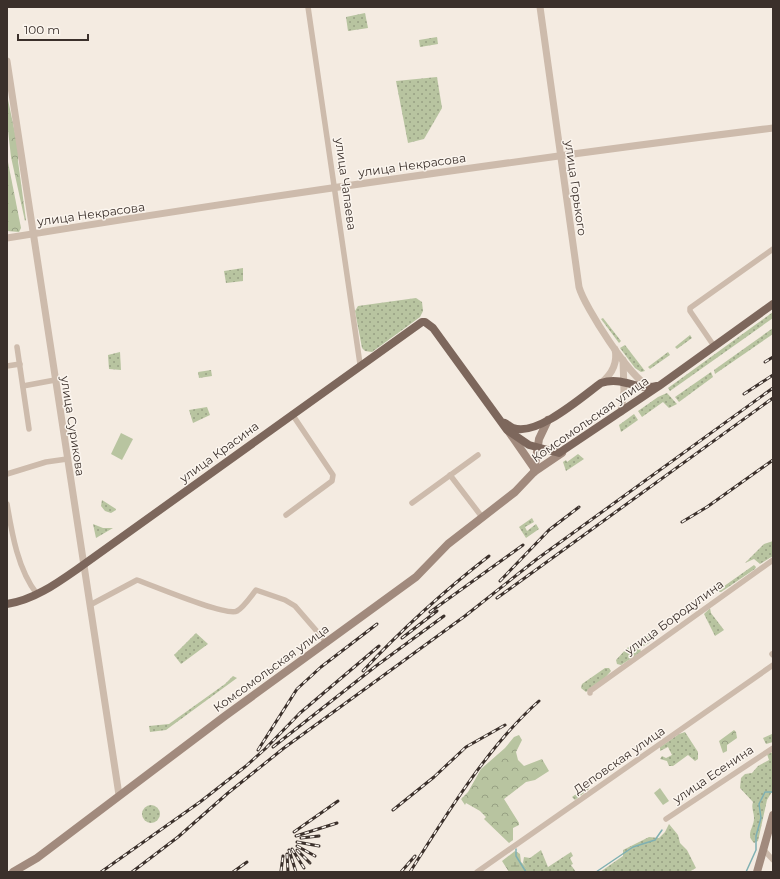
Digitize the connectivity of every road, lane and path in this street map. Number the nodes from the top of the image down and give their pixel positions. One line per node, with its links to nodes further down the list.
1 (308, 7): 6 (street, улица Чапаева)
2 (540, 7): 5 (street, улица Горького)
3 (7, 61): 7 (street, улица Сурикова)
4 (773, 128): 5 (street, улица Некрасова)
5 (560, 155): 6 (street, улица Некрасова); 13 (street, улица Горького)
6 (334, 187): 7 (street, улица Некрасова); 16 (street, улица Чапаева)
7 (33, 234): 8 (street, улица Некрасова); 18 (street, улица Сурикова)
8 (7, 238)
9 (773, 249): 11 (street)
10 (773, 304): 11 (main road, Комсомольская улица)
11 (714, 346): 22 (main road, Комсомольская улица)
12 (17, 347): 15 (street)
13 (615, 349): 14 (street, улица Горького); 20 (street, Комсомольская улица)
14 (623, 359): 19 (street); 22 (street, улица Горького)
15 (20, 364): 17 (street); 21 (street)
16 (360, 364): 24 (main road, улица Красина); 25 (main road, улица Красина)
17 (7, 366)
18 (55, 380): 21 (street); 32 (street, улица Сурикова)
19 (624, 381): 20 (main road, Комсомольская улица); 22 (main road, Комсомольская улица); 23 (street)
20 (601, 383): 26 (main road, Комсомольская улица)
21 (23, 386): 27 (street)
22 (657, 386): 23 (main road, Комсомольская улица)
23 (621, 412): 30 (main road, Комсомольская улица)
24 (292, 414): 38 (street); 41 (main road, улица Красина)
25 (497, 418): 26 (main road, Комсомольская улица); 28 (main road)
26 (548, 420): 29 (main road, Комсомольская улица)
27 (29, 429)
28 (507, 430): 29 (main road); 33 (main road)
29 (537, 448): 30 (main road); 33 (main road, Комсомольская улица)
30 (562, 453): 33 (main road, Комсомольская улица)
31 (478, 455): 35 (street)
32 (67, 459): 34 (street); 41 (street, улица Сурикова)
33 (534, 470): 39 (main road, Комсомольская улица)
34 (7, 474)
35 (450, 475): 36 (street); 39 (street)
36 (412, 503)
37 (7, 504): 42 (street)
38 (286, 515)
39 (482, 517): 45 (main road, Комсомольская улица)
40 (773, 560): 47 (street, улица Бородулина)
41 (84, 565): 42 (main road, улица Красина); 44 (street, улица Сурикова)
42 (37, 594): 43 (main road, улица Красина)
43 (7, 604)
44 (90, 605): 45 (street); 49 (street, улица Сурикова)
45 (327, 644): 49 (main road, Комсомольская улица)
46 (773, 665): 55 (street, Деповская улица)
47 (590, 693)
48 (773, 748): 50 (street, улица Есенина)
49 (119, 795): 54 (main road, Комсомольская улица)
50 (666, 819)
51 (773, 819): 52 (main road)
52 (764, 850): 53 (street); 56 (main road)
53 (773, 860)
54 (13, 872)
55 (477, 872)
56 (757, 872)

